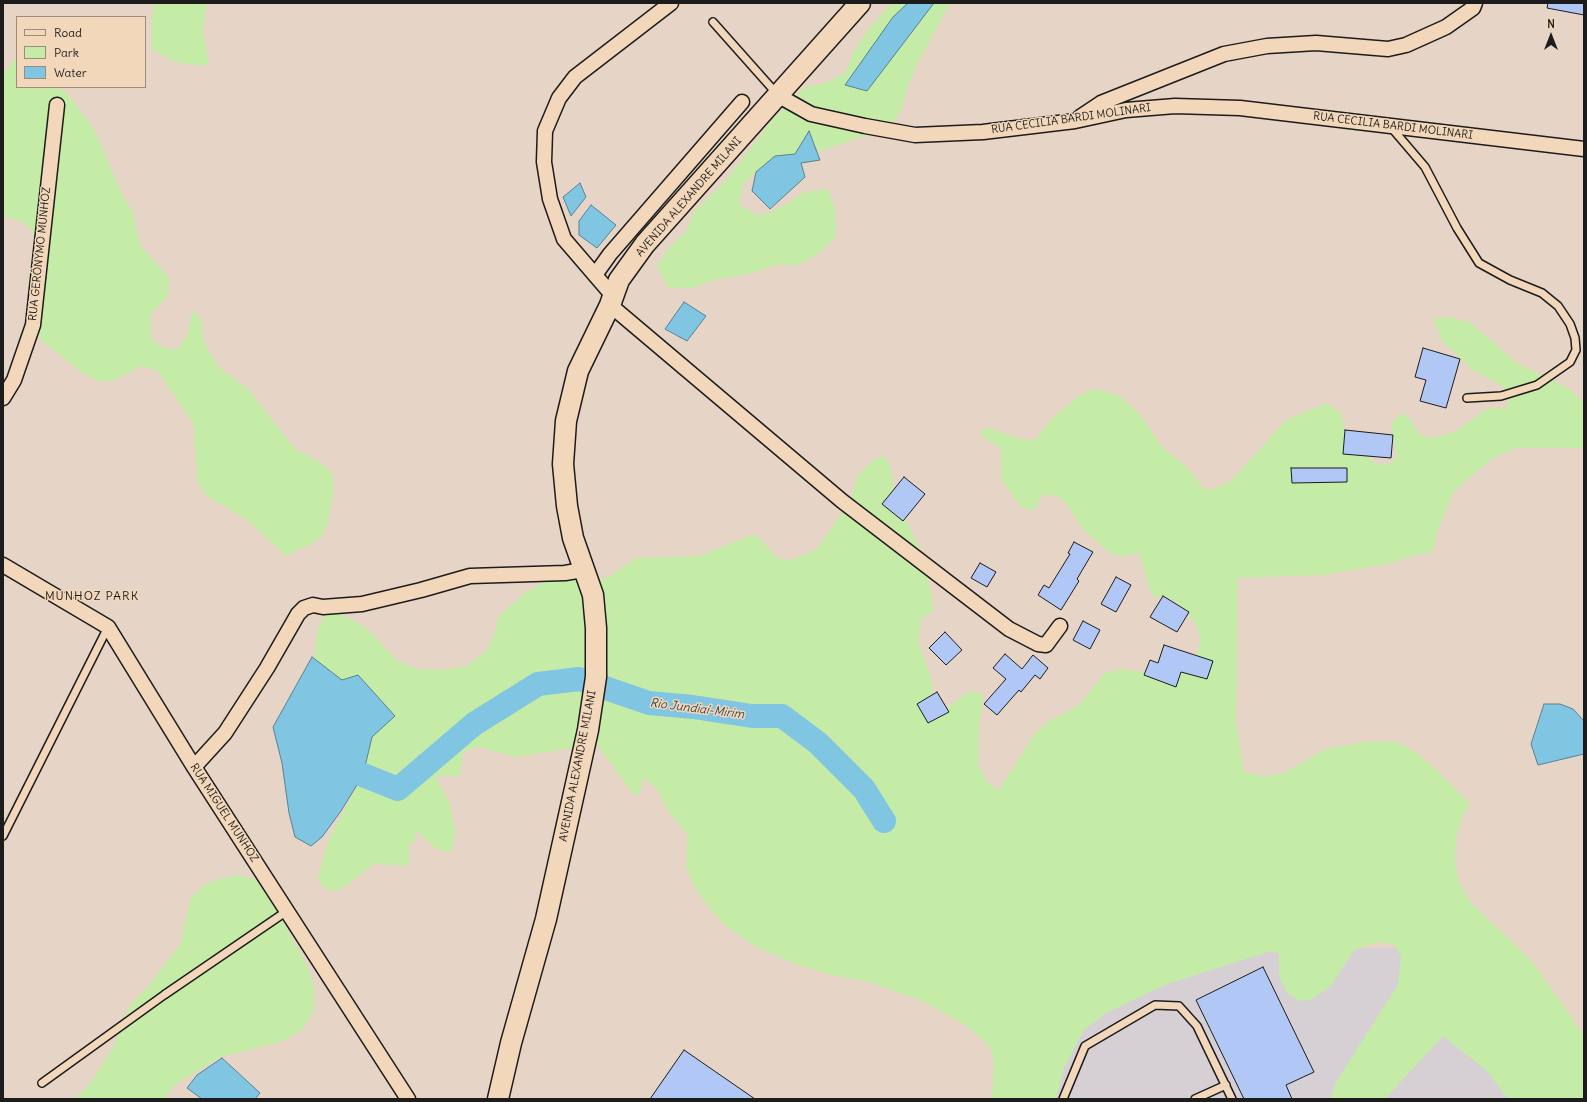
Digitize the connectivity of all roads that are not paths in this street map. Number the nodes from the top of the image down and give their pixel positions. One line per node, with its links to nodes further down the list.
1 (671, 3): 11 (street)
2 (860, 3): 5 (street, AVENIDA ALEXANDRE MILANI)
3 (1475, 3): 8 (street)
4 (713, 22): 5 (lane)
5 (779, 96): 8 (street, RUA CECILIA BARDI MOLINARI); 12 (street, AVENIDA ALEXANDRE MILANI)
6 (742, 102): 11 (street)
7 (57, 104): 13 (street, RUA GERÔNYMO MUNHOZ)
8 (1075, 121): 9 (street, RUA CECILIA BARDI MOLINARI)
9 (1389, 126): 10 (street, RUA CECILIA BARDI MOLINARI); 14 (lane)
10 (1584, 149)
11 (595, 275): 12 (street)
12 (612, 300): 16 (street, AVENIDA ALEXANDRE MILANI); 17 (street)
13 (3, 398)
14 (1467, 398)
15 (3, 565): 18 (street, RUA MIGUEL MUNHOZ)
16 (583, 570): 19 (street); 25 (street, AVENIDA ALEXANDRE MILANI)
17 (1060, 626)
18 (108, 627): 19 (street, RUA MIGUEL MUNHOZ); 20 (lane)
19 (194, 767): 21 (street, RUA MIGUEL MUNHOZ)
20 (3, 836)
21 (287, 911): 22 (lane); 24 (street, RUA MIGUEL MUNHOZ)
22 (42, 1083)
23 (1226, 1085): 26 (lane); 27 (lane); 28 (lane)
24 (408, 1099)
25 (498, 1099)
26 (1063, 1099)
27 (1195, 1099)
28 (1232, 1099)

